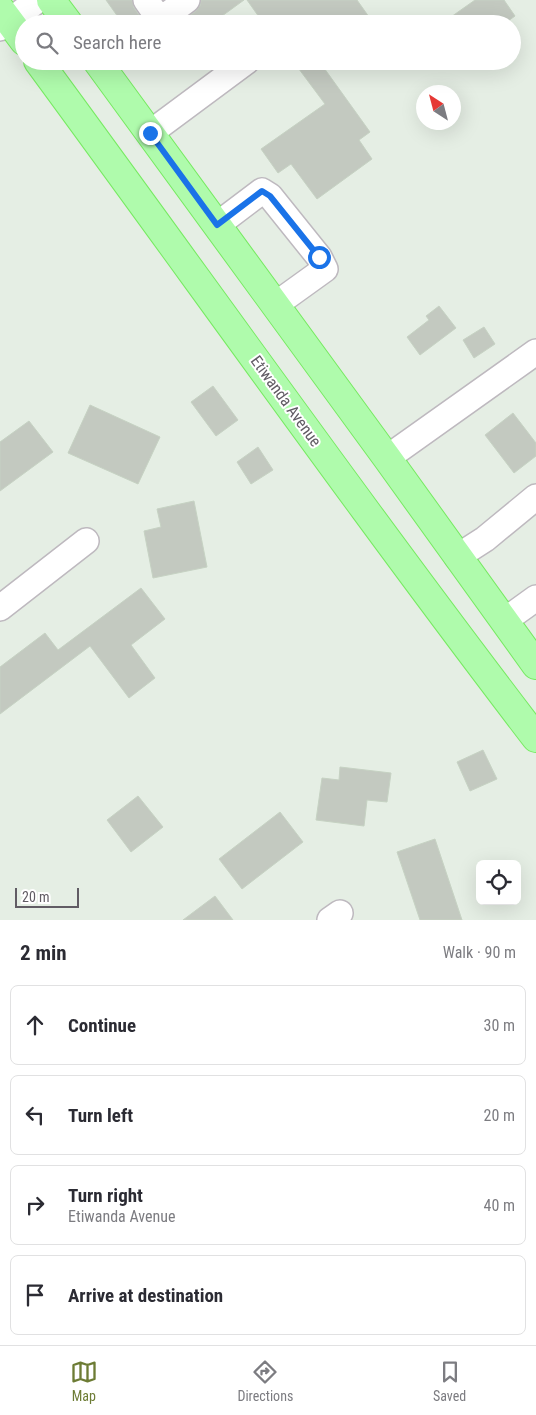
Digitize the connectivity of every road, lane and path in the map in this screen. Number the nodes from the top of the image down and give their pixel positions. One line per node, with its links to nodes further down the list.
1 (38, 0): 5 (street)
2 (51, 0): 6 (main road)
3 (146, 0): 7 (street)
4 (188, 0): 8 (street)
5 (20, 15)
6 (62, 15)
7 (156, 15)
8 (167, 15)
9 (45, 70): 24 (main road, Etiwanda Avenue)
10 (104, 70): 12 (main road)
11 (235, 70): 12 (street)
12 (150, 133): 13 (main road)
13 (217, 225): 14 (main road); 14 (street)
14 (275, 305): 16 (main road)
15 (536, 352): 16 (street)
16 (387, 458): 19 (main road)
17 (536, 497): 19 (street)
18 (86, 542): 21 (street)
19 (458, 556): 22 (main road)
20 (536, 598): 22 (street)
21 (0, 608)
22 (504, 621): 23 (main road)
23 (536, 665)
24 (536, 738)

